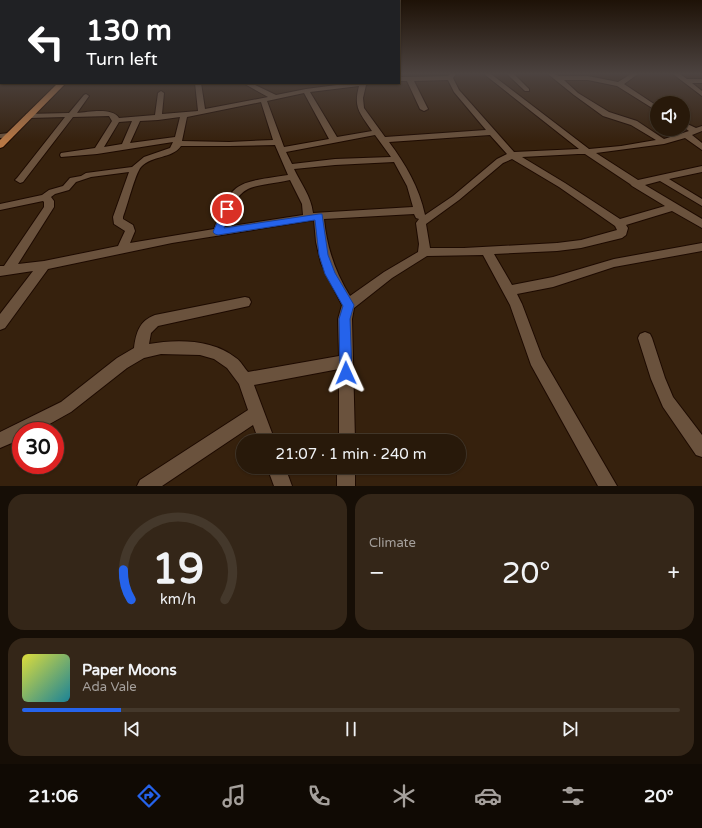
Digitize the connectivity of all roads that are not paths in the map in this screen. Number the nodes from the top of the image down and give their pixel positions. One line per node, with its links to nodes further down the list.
1 (86, 96): 17 (street)
2 (48, 97): 19 (main road)
3 (161, 97): 20 (street)
4 (200, 97): 16 (street)
5 (274, 97): 13 (street)
6 (314, 97): 28 (street)
7 (359, 97): 24 (street)
8 (418, 97): 15 (street)
9 (461, 97): 25 (street)
10 (516, 97): 37 (street)
11 (580, 97): 31 (street)
12 (637, 97): 14 (street)
13 (263, 99): 16 (street); 34 (street)
14 (650, 105)
15 (424, 109)
16 (202, 112): 18 (street)
17 (70, 115): 19 (street); 21 (street); 46 (street)
18 (184, 115): 20 (street); 30 (street)
19 (29, 116): 26 (main road)
20 (158, 118): 22 (street)
21 (116, 120): 22 (street); 36 (street)
22 (137, 120): 33 (street)
23 (694, 131): 31 (street); 35 (street)
24 (377, 132): 28 (street); 29 (street)
25 (493, 132): 29 (street); 39 (street)
26 (9, 135): 27 (street); 32 (main road)
27 (0, 136)
28 (335, 140): 34 (street)
29 (383, 140): 40 (street)
30 (178, 141): 33 (street); 34 (street); 42 (street)
31 (664, 142): 37 (street)
32 (0, 145)
33 (125, 146): 36 (street)
34 (280, 146): 41 (street)
35 (702, 147)
36 (97, 150): 38 (street)
37 (588, 152): 39 (street); 47 (street)
38 (64, 155)
39 (512, 156): 54 (street); 55 (street)
40 (397, 159): 41 (street); 52 (street)
41 (288, 167): 44 (street)
42 (135, 169): 48 (street); 59 (street)
43 (702, 169): 45 (street)
44 (293, 177): 53 (street); 57 (street)
45 (661, 178): 47 (street); 49 (street)
46 (20, 180)
47 (635, 184): 50 (street)
48 (44, 197): 51 (street); 63 (street)
49 (702, 203)
50 (673, 207): 54 (street); 56 (street)
51 (0, 208)
52 (419, 210): 53 (street); 55 (street)
53 (313, 217): 57 (street); 66 (street)
54 (619, 222): 60 (street)
55 (421, 223): 61 (street)
56 (702, 224)
57 (218, 232): 59 (street)
58 (702, 247): 64 (street)
59 (123, 248): 62 (street)
60 (486, 250): 61 (street); 64 (street)
61 (425, 252): 66 (street)
62 (44, 265): 63 (street); 67 (street)
63 (4, 270)
64 (509, 291): 82 (street)
65 (245, 302): 69 (street)
66 (348, 305): 70 (street)
67 (0, 324)
68 (645, 338): 76 (street)
69 (142, 352): 71 (street); 75 (street)
70 (346, 361): 71 (street); 74 (street)
71 (245, 380): 72 (street)
72 (257, 413): 73 (street); 79 (street)
73 (264, 434)
74 (347, 434)
75 (0, 440)
76 (702, 449)
77 (279, 474): 80 (street)
78 (346, 474): 81 (street)
79 (146, 486)
80 (283, 486)
81 (346, 486)
82 (608, 486)

